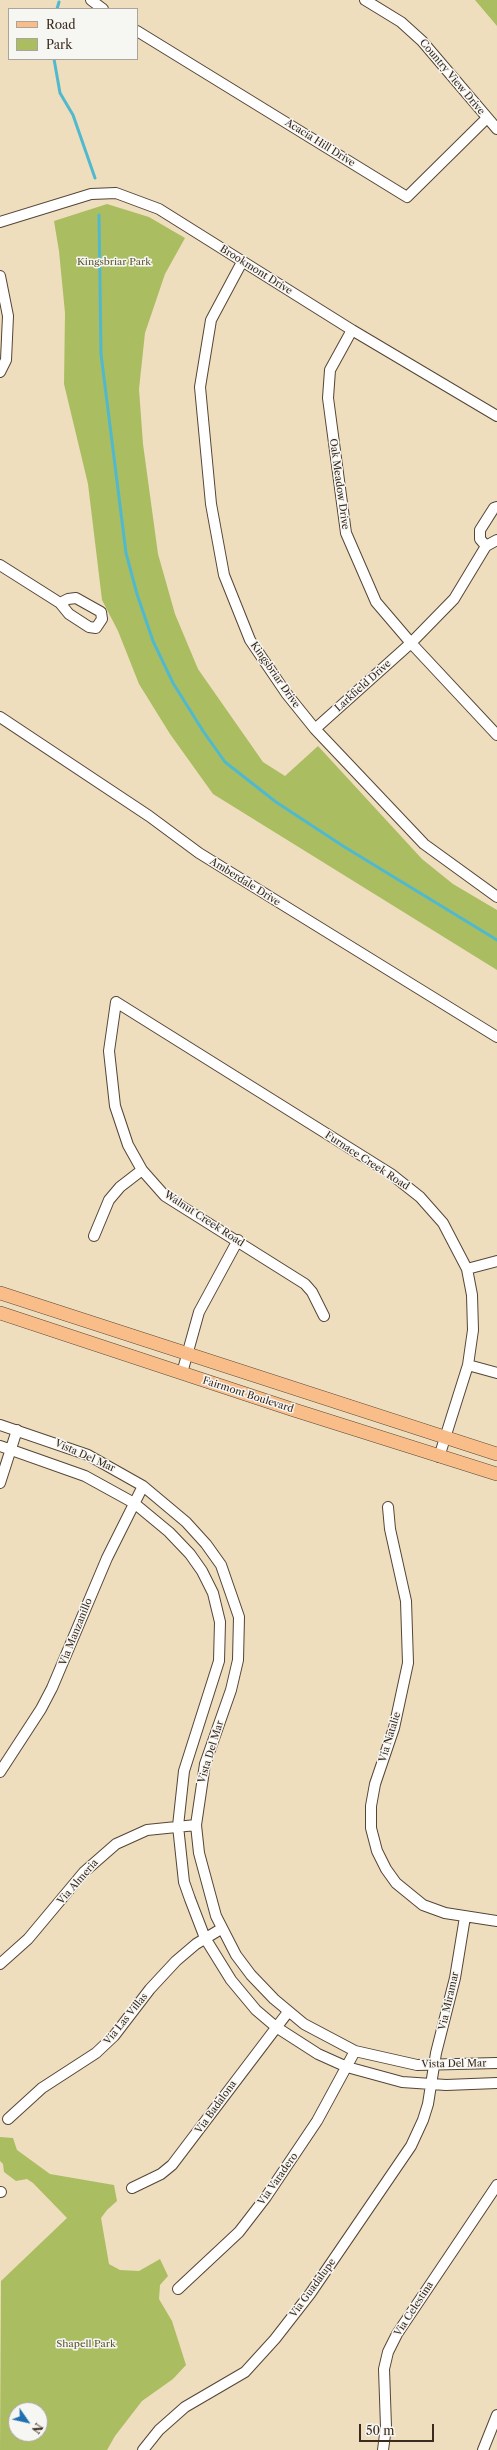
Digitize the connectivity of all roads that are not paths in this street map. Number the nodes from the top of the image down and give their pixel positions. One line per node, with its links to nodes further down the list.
1 (91, 0): 3 (street)
2 (365, 0): 5 (street, Country View Drive)
3 (102, 8)
4 (138, 32): 5 (street, Acacia Hill Drive)
5 (487, 118): 6 (street, Country View Drive)
6 (497, 129)
7 (0, 222): 8 (street, Brookmont Drive)
8 (242, 262): 10 (street, Brookmont Drive); 20 (street, Kingsbriar Drive)
9 (0, 276): 11 (street)
10 (352, 330): 12 (street, Brookmont Drive); 18 (street, Oak Meadow Drive)
11 (0, 372)
12 (497, 416)
13 (497, 507): 15 (street)
14 (497, 540): 15 (street)
15 (486, 546): 18 (street, Larkfield Drive)
16 (0, 565): 17 (street)
17 (60, 604)
18 (411, 643): 20 (street, Larkfield Drive); 21 (street, Oak Meadow Drive)
19 (0, 717): 24 (street, Amberdale Drive)
20 (315, 729): 22 (street, Kingsbriar Drive)
21 (497, 735)
22 (497, 897)
23 (116, 1002): 25 (street, Walnut Creek Road); 29 (street, Furnace Creek Road)
24 (497, 1038)
25 (142, 1170): 26 (street); 27 (street, Walnut Creek Road)
26 (94, 1236)
27 (238, 1240): 32 (street, Walnut Creek Road); 33 (street)
28 (497, 1261): 29 (street)
29 (467, 1269): 34 (street, Furnace Creek Road)
30 (0, 1293): 33 (main road, Fairmont Boulevard)
31 (0, 1313): 35 (main road, Fairmont Boulevard)
32 (324, 1316)
33 (187, 1353): 35 (street); 39 (main road, Fairmont Boulevard)
34 (468, 1365): 36 (street); 39 (street, Furnace Creek Road)
35 (182, 1373): 43 (main road, Fairmont Boulevard)
36 (497, 1373)
37 (0, 1425): 38 (street, Vista Del Mar)
38 (17, 1430): 41 (street); 46 (street, Vista Del Mar)
39 (445, 1438): 42 (main road, Fairmont Boulevard); 43 (street, Furnace Creek Road)
40 (0, 1446): 41 (street, Vista Del Mar)
41 (11, 1449): 45 (street); 47 (street, Vista Del Mar)
42 (497, 1454)
43 (439, 1457): 44 (main road, Fairmont Boulevard)
44 (497, 1474)
45 (0, 1483)
46 (143, 1486): 47 (street, Via Manzanillo); 50 (street, Vista Del Mar)
47 (134, 1503): 49 (street, Via Manzanillo); 51 (street, Vista Del Mar)
48 (388, 1507): 52 (street, Via Natalie)
49 (0, 1772)
50 (196, 1825): 51 (street, Via Almeria); 54 (street, Vista Del Mar)
51 (178, 1826): 55 (street, Vista Del Mar); 56 (street, Via Almeria)
52 (465, 1917): 53 (street, Via Natalie); 61 (street, Via Miramar)
53 (497, 1921)
54 (221, 1929): 55 (street, Via Las Villas); 57 (street, Vista Del Mar)
55 (205, 1938): 58 (street, Vista Del Mar); 65 (street, Via Las Villas)
56 (0, 1964)
57 (288, 2012): 58 (street, Via Badalona); 59 (street, Vista Del Mar)
58 (276, 2027): 62 (street, Vista Del Mar); 67 (street, Via Badalona)
59 (355, 2051): 61 (street, Vista Del Mar); 62 (street, Via Varadero)
60 (497, 2063): 61 (street, Vista Del Mar)
61 (435, 2066): 64 (street, Via Miramar)
62 (347, 2067): 64 (street, Vista Del Mar); 68 (street, Via Varadero)
63 (497, 2083): 64 (street, Vista Del Mar)
64 (432, 2084): 70 (street, Via Guadalupe)
65 (8, 2119)
66 (497, 2185): 71 (street, Via Celestina)
67 (132, 2188)
68 (178, 2289)
69 (497, 2415): 72 (street)
70 (143, 2450)
71 (383, 2450)
72 (483, 2450)

